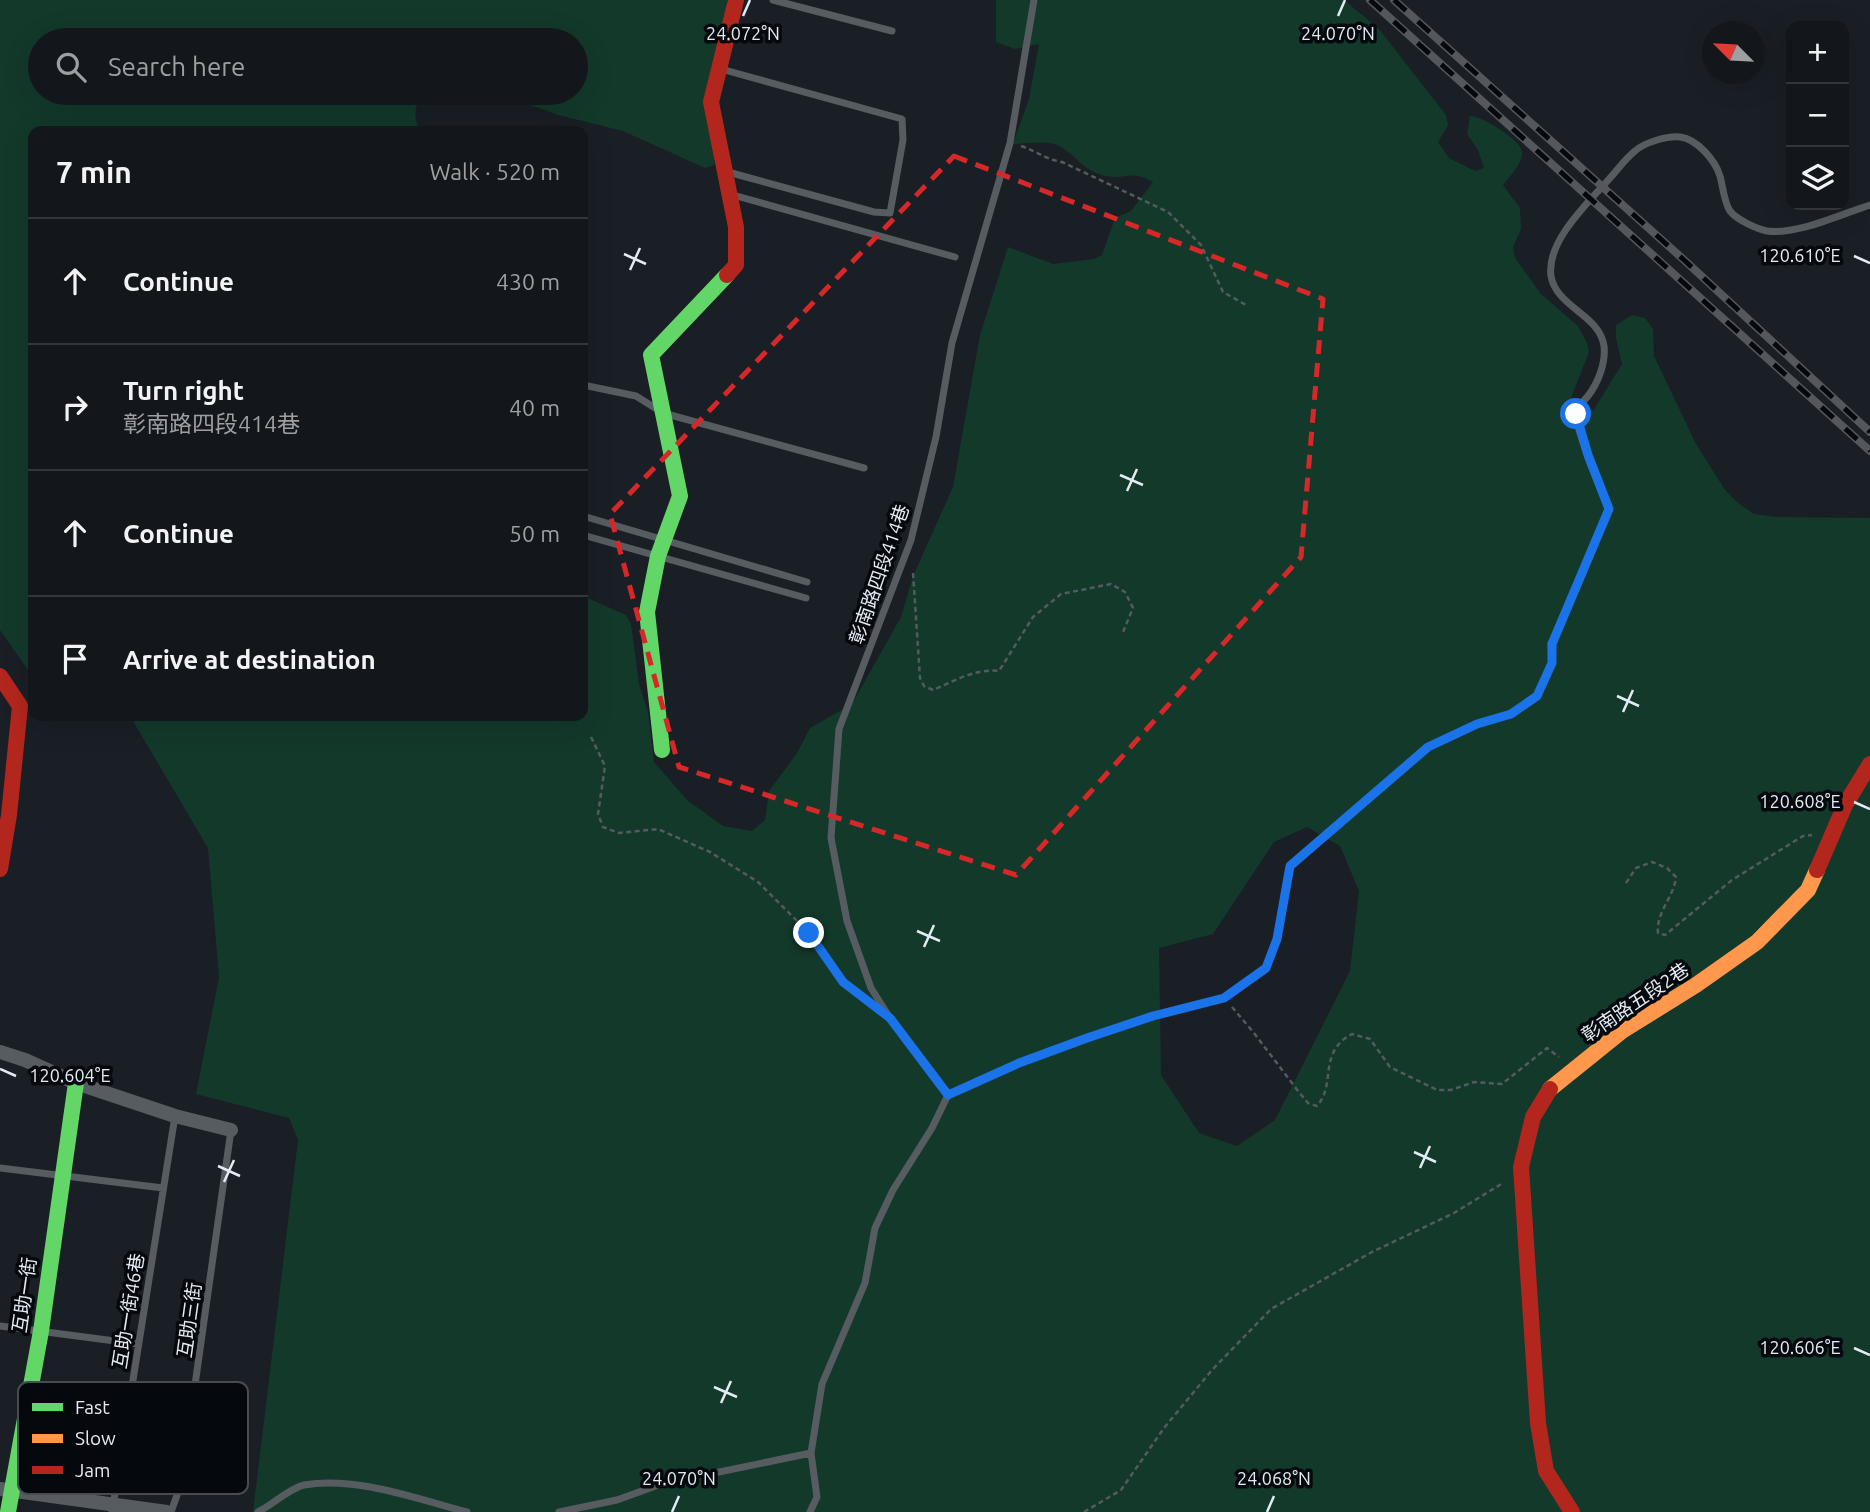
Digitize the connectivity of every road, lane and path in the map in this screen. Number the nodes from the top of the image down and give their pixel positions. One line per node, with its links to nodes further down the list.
1 (736, 0): 5 (street)
2 (773, 0): 4 (lane)
3 (1034, 0): 6 (lane, 彰南路四段414巷)
4 (892, 31)
5 (719, 69): 7 (street); 7 (lane)
6 (1010, 143): 11 (path); 18 (lane, 彰南路四段414巷)
7 (724, 171): 8 (street)
8 (729, 194): 10 (lane); 13 (street)
9 (1870, 205): 30 (lane)
10 (955, 257)
11 (1246, 306)
12 (588, 386): 13 (lane)
13 (663, 414): 14 (lane); 17 (street)
14 (864, 468)
15 (588, 518): 17 (lane)
16 (588, 536): 19 (lane)
17 (662, 540): 19 (street); 20 (lane)
18 (911, 540): 22 (path); 31 (lane, 彰南路四段414巷)
19 (658, 556): 21 (lane); 25 (street)
20 (807, 582)
21 (806, 598)
22 (1123, 632)
23 (0, 676): 28 (street)
24 (591, 737): 31 (path)
25 (662, 750)
26 (1870, 764): 27 (street, 彰南路五段2巷)
27 (1833, 833): 29 (path); 33 (street, 彰南路五段2巷)
28 (0, 869)
29 (1626, 883)
30 (1224, 998): 33 (path); 35 (lane)
31 (890, 1018): 35 (lane, 彰南路四段414巷)
32 (0, 1052): 34 (street)
33 (1576, 1069): 38 (street, 彰南路五段2巷)
34 (76, 1083): 36 (street); 40 (street, 互助一街)
35 (948, 1095): 49 (lane)
36 (175, 1116): 37 (street); 41 (lane, 互助一街46巷)
37 (231, 1130): 47 (lane, 互助三街)
38 (1521, 1167): 60 (path); 61 (street, 彰南路五段2巷)
39 (0, 1168): 40 (lane)
40 (63, 1174): 41 (lane); 43 (street, 互助一街)
41 (163, 1188): 44 (lane, 互助一街46巷)
42 (0, 1326): 43 (lane)
43 (41, 1331): 44 (lane); 45 (street, 互助一街)
44 (138, 1343): 46 (lane, 互助一街46巷)
45 (30, 1382)
46 (132, 1382)
47 (195, 1382)
48 (18, 1435): 50 (street, 互助一街)
49 (811, 1453): 58 (lane); 59 (lane)
50 (6, 1490): 54 (street, 互助一街)
51 (29, 1494): 53 (street)
52 (177, 1494): 55 (lane, 互助三街)
53 (113, 1509): 55 (street)
54 (8, 1512)
55 (169, 1512)
56 (258, 1512): 57 (lane)
57 (467, 1512)
58 (559, 1512)
59 (810, 1512)
60 (1084, 1512)
61 (1572, 1512)

